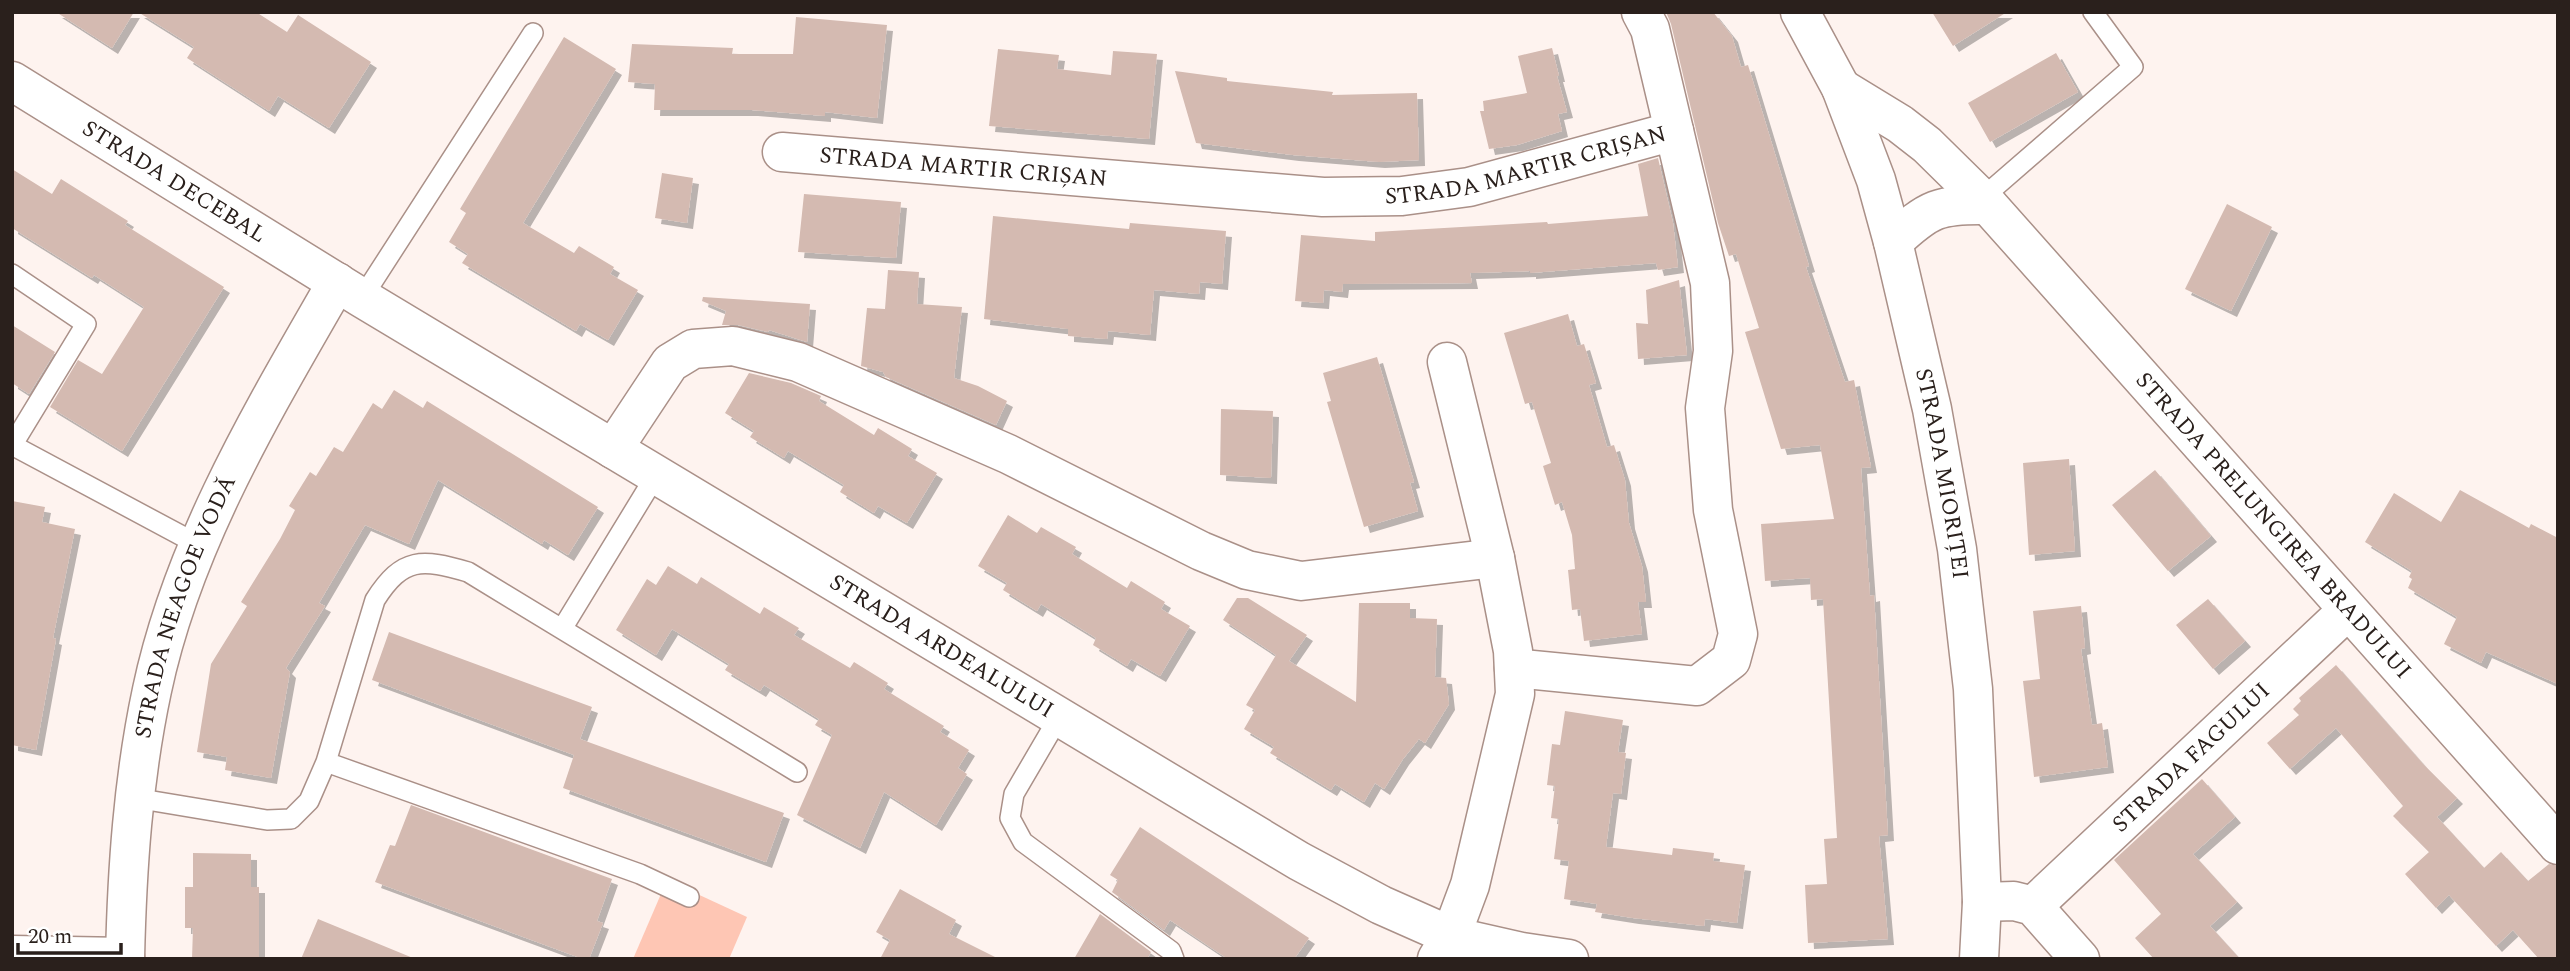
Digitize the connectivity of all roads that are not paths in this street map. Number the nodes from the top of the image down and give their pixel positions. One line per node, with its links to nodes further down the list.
1 (1641, 12): 7 (street)
2 (1800, 12): 6 (street, STRADA MIORIȚEI)
3 (2093, 12): 9 (lane)
4 (533, 33): 12 (lane)
5 (12, 81): 12 (street, STRADA DECEBAL)
6 (1841, 88): 9 (street, STRADA PRELUNGIREA BRADULUI); 10 (street, STRADA MIORIȚEI)
7 (1674, 131): 8 (street, STRADA MARTIR CRIȘAN); 21 (street, STRADA MARTIR CRIȘAN)
8 (782, 152)
9 (1985, 202): 10 (street); 19 (street, STRADA PRELUNGIREA BRADULUI)
10 (1894, 242): 28 (street, STRADA MIORIȚEI)
11 (12, 274): 14 (lane)
12 (349, 290): 15 (street, STRADA ARDEALULUI); 17 (street, STRADA NEAGOE VODĂ)
13 (1447, 362): 18 (street)
14 (13, 445): 17 (lane)
15 (613, 449): 16 (street, STRADA ARDEALULUI); 18 (street)
16 (656, 475): 20 (lane); 22 (street, STRADA ARDEALULUI)
17 (199, 545): 25 (street, STRADA NEAGOE VODĂ)
18 (1495, 558): 21 (street)
19 (2348, 610): 26 (street, STRADA PRELUNGIREA BRADULUI); 29 (street, STRADA FAGULUI)
20 (562, 629): 23 (lane); 24 (lane)
21 (1514, 668): 30 (street)
22 (1059, 717): 30 (street, STRADA ARDEALULUI); 33 (lane)
23 (326, 762): 25 (lane); 27 (lane)
24 (797, 772)
25 (135, 798): 32 (street, STRADA NEAGOE VODĂ)
26 (2558, 845)
27 (689, 897)
28 (1982, 902): 29 (street); 35 (street, STRADA MIORIȚEI)
29 (2033, 906): 36 (street)
30 (1444, 948): 34 (street, STRADA ARDEALULUI)
31 (12, 955): 32 (street)
32 (125, 958)
33 (1174, 959)
34 (1569, 959)
35 (1979, 959)
36 (2080, 959)

